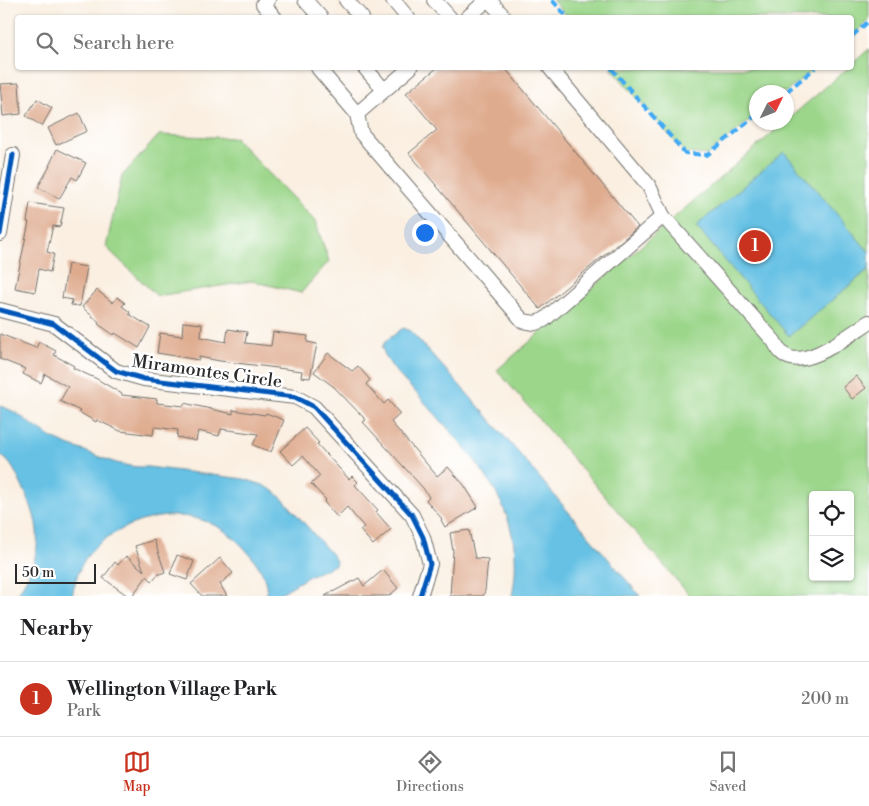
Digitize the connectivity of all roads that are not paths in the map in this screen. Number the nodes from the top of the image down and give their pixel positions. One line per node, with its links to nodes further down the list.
1 (268, 0): 7 (street)
2 (306, 0): 8 (street)
3 (346, 0): 9 (street)
4 (393, 0): 10 (street)
5 (434, 0): 11 (street)
6 (488, 0): 12 (street); 13 (street)
7 (272, 15)
8 (318, 15)
9 (359, 15)
10 (406, 15)
11 (447, 15)
12 (470, 15)
13 (502, 15)
14 (320, 70): 19 (street)
15 (367, 70): 18 (street)
16 (405, 70): 18 (street)
17 (552, 70): 21 (street)
18 (384, 90): 19 (street)
19 (357, 114): 21 (street)
20 (13, 155): 22 (street)
21 (663, 216): 24 (street)
22 (0, 234)
23 (0, 310): 25 (street, Miramontes Circle)
24 (869, 322)
25 (420, 596)

